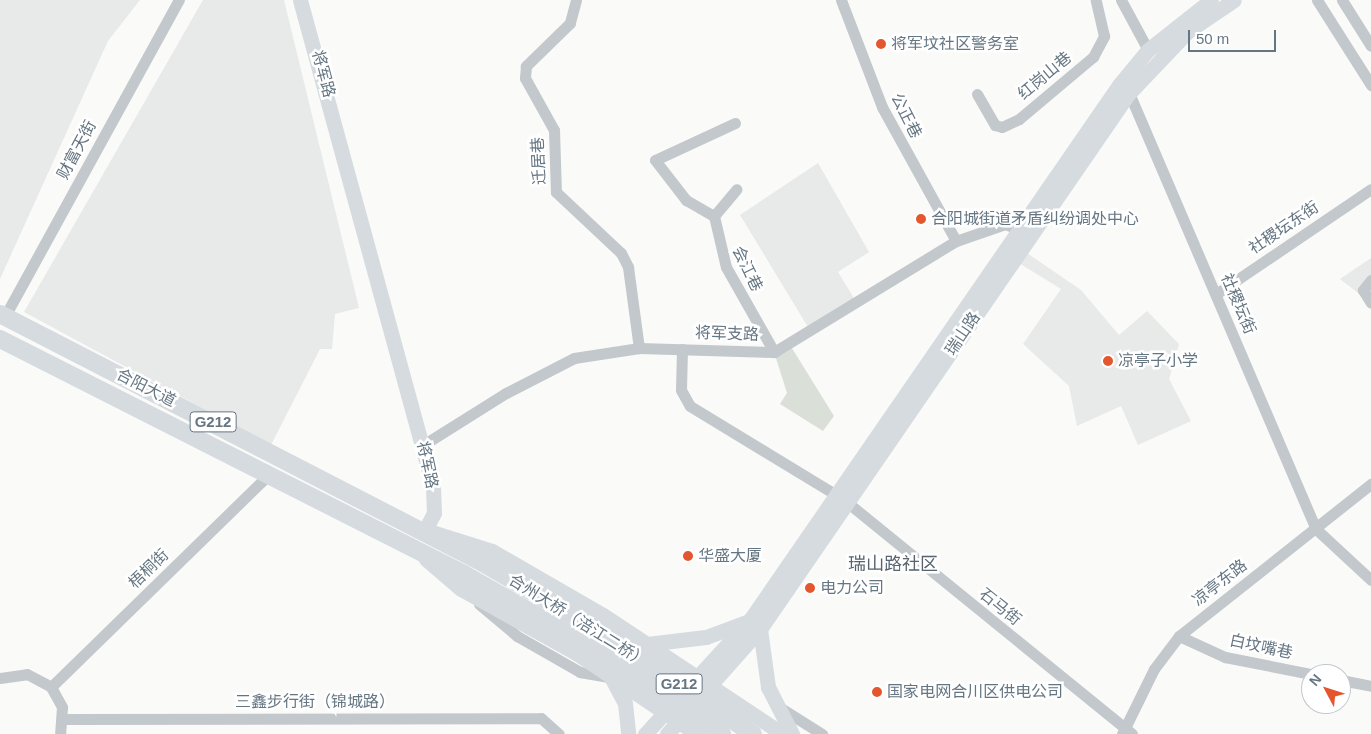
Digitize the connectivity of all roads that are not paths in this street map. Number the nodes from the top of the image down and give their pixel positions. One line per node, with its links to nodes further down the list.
1 (179, 0): 25 (street, 财富天街)
2 (300, 0): 30 (main road, 将军路)
3 (576, 0): 27 (street, 迁居巷)
4 (841, 0): 21 (street, 公正巷)
5 (1096, 0): 15 (street, 红岗山巷)
6 (1121, 0): 12 (street)
7 (1211, 0): 12 (main road, 瑞山路)
8 (1234, 0): 14 (main road, 瑞山路)
9 (1316, 0): 13 (street)
10 (1342, 0): 11 (street)
11 (1371, 46)
12 (1148, 50): 20 (main road, 瑞山路)
13 (1371, 85)
14 (1129, 93): 23 (street, 社稷坛街); 33 (main road, 瑞山路)
15 (976, 94)
16 (734, 123): 19 (street)
17 (737, 189): 19 (street)
18 (1371, 189): 23 (street, 社稷坛东街)
19 (714, 216): 29 (street, 会江巷)
20 (1020, 230): 21 (street, 将军支路); 33 (main road, 瑞山路)
21 (956, 241): 29 (street, 将军支路)
22 (1371, 280): 24 (street)
23 (1216, 294): 34 (street, 社稷坛街)
24 (1371, 303)
25 (3, 315): 35 (highway, 合阳大道 / G212)
26 (0, 339): 31 (highway, 合阳大道 / G212)
27 (639, 348): 28 (street, 将军支路); 30 (street, 将军支路)
28 (682, 349): 29 (street, 将军支路); 33 (street, 石马街)
29 (774, 352)
30 (423, 445): 35 (main road, 将军路)
31 (269, 474): 36 (highway, 合阳大道 / G212); 48 (street, 梧桐街)
32 (1370, 487): 34 (street, 凉亭东路)
33 (843, 500): 38 (main road, 瑞山路); 54 (street, 石马街)
34 (1316, 529): 37 (street); 39 (street, 凉亭东路)
35 (425, 530): 40 (highway, 合州大桥（涪江二桥） / G212); 41 (main road)
36 (414, 548): 40 (highway, 合州大桥（涪江二桥） / G212); 43 (main road)
37 (1371, 580)
38 (755, 625): 41 (main road); 45 (main road, 瑞山路); 49 (main road, 瑞山路); 50 (main road)
39 (1179, 636): 42 (street, 白坟嘴巷); 54 (street, 凉亭东路)
40 (600, 642): 61 (highway, 合州大桥（涪江二桥） / G212); 62 (highway, 合州大桥（涪江二桥） / G212)
41 (647, 644): 45 (main road)
42 (1301, 672)
43 (611, 677): 51 (main road); 57 (main road)
44 (0, 678): 48 (street)
45 (699, 679): 49 (main road); 51 (main road, 瑞山路)
46 (1351, 682): 47 (street)
47 (1371, 686)
48 (51, 687): 52 (street)
49 (712, 688): 53 (main road, 瑞山路); 63 (main road)
50 (778, 707): 64 (main road); 65 (street)
51 (665, 713): 53 (main road); 58 (main road, 瑞山路)
52 (64, 719): 55 (street); 56 (street, 三鑫步行街（锦城路）)
53 (679, 722): 59 (main road, 瑞山路); 60 (main road)
54 (1126, 733)
55 (60, 734)
56 (559, 734)
57 (628, 734)
58 (645, 734)
59 (667, 734)
60 (696, 734)
61 (722, 734)
62 (753, 734)
63 (783, 734)
64 (792, 734)
65 (822, 734)

